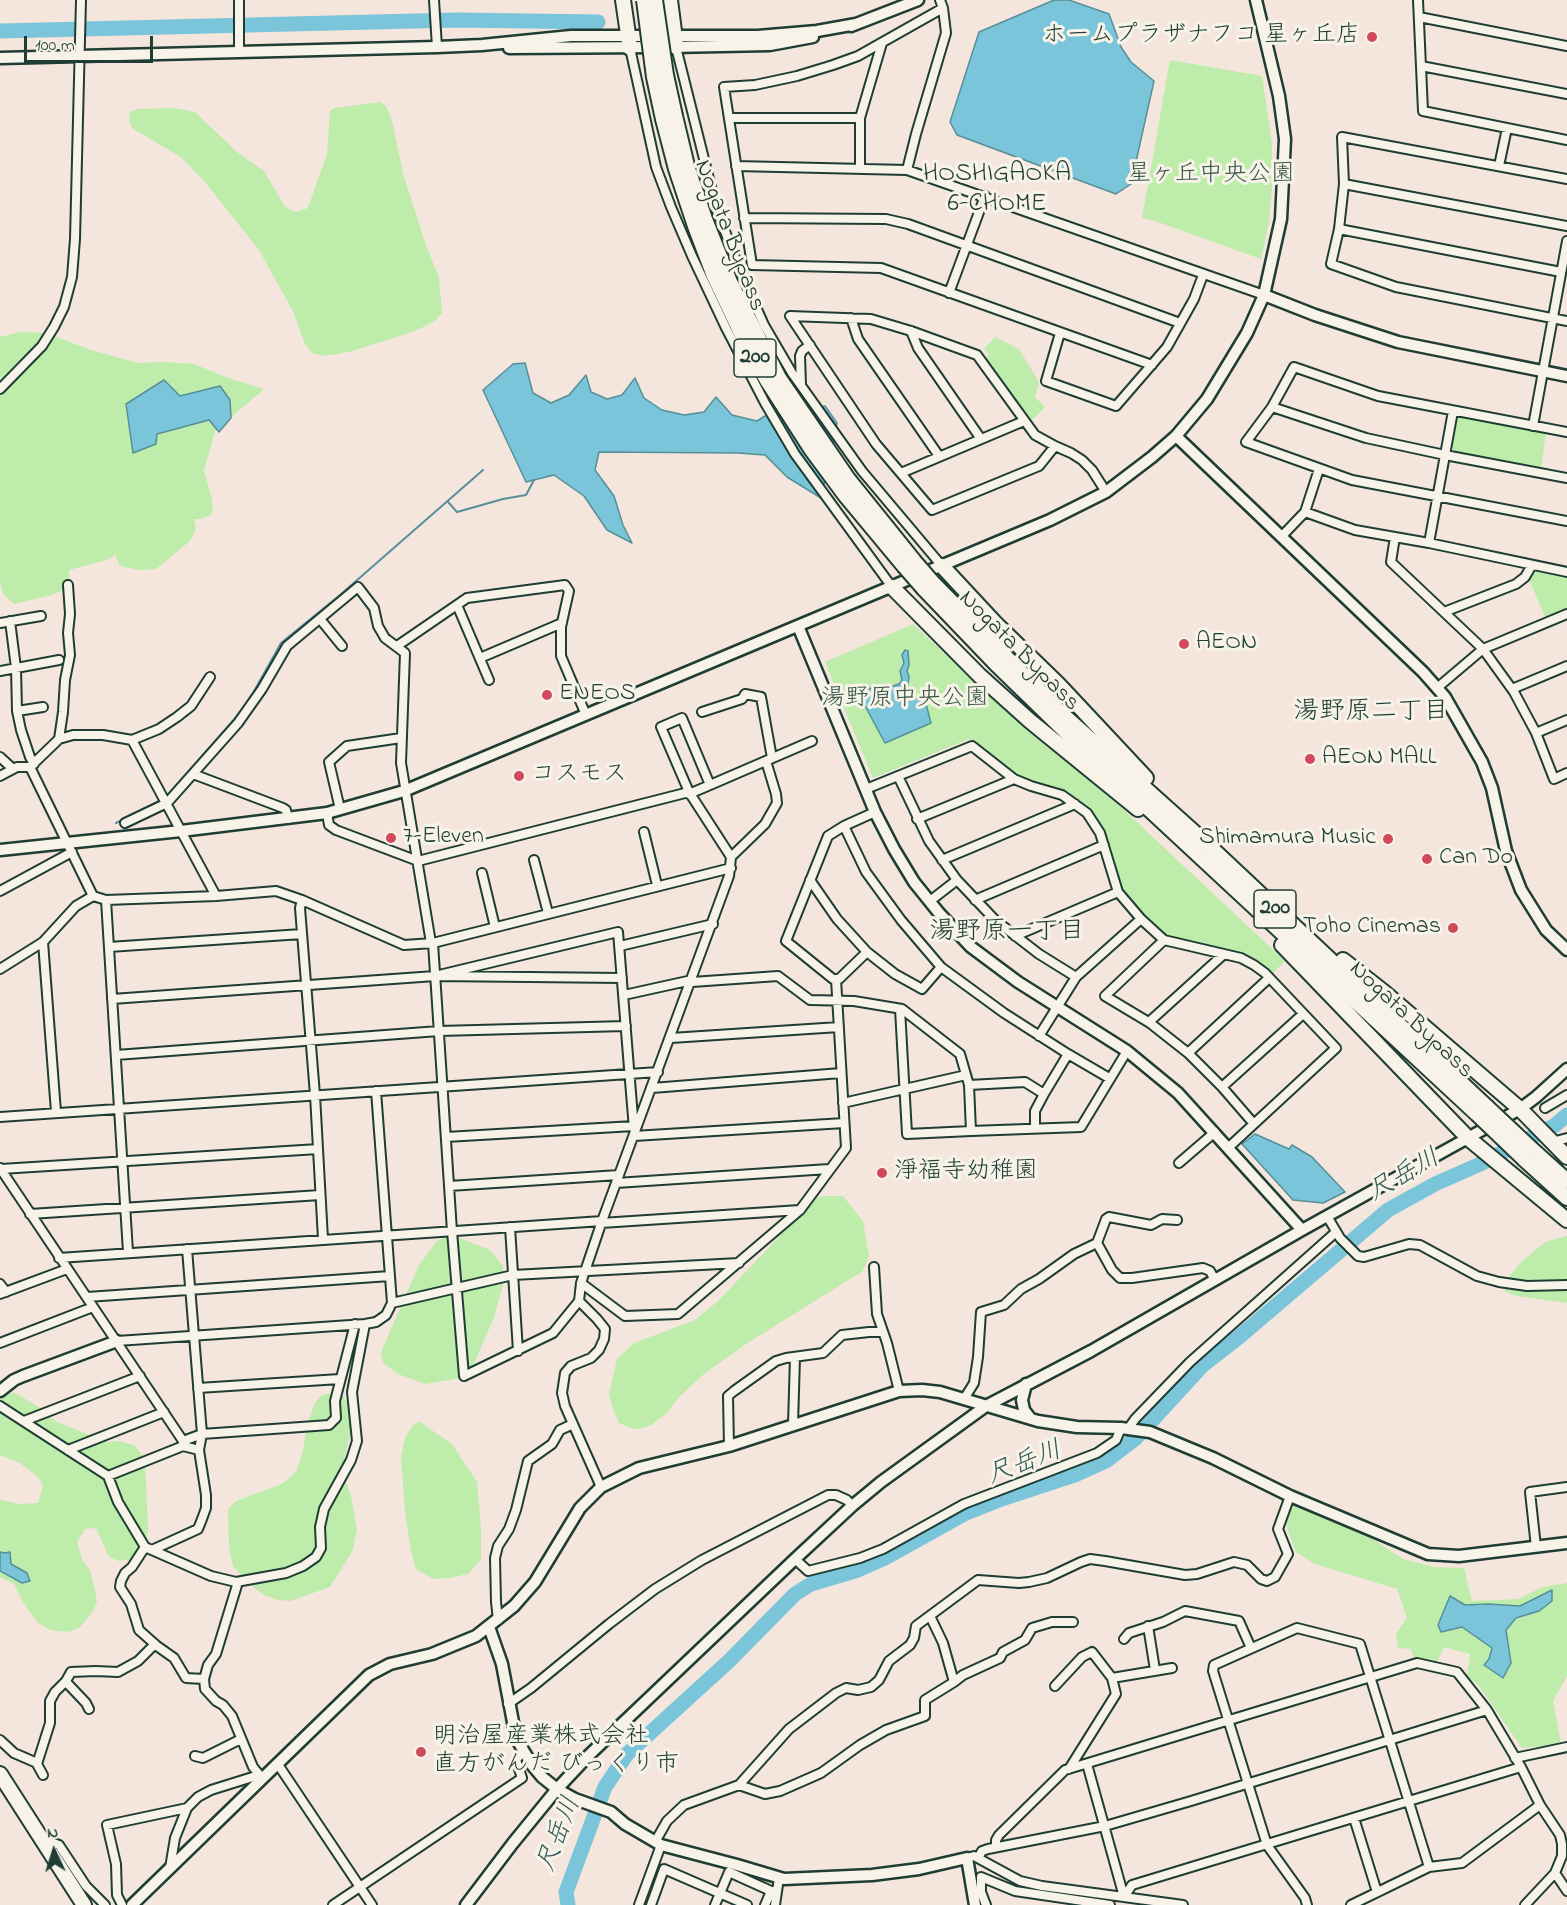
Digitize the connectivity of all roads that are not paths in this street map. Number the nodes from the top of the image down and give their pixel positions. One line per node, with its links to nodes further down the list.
1 (81, 0): 19 (street)
2 (239, 0): 18 (street)
3 (434, 0): 17 (street)
4 (623, 0): 14 (highway)
5 (644, 0): 23 (highway, Nogata Bypass / 200, bridge)
6 (655, 0): 23 (highway, Nogata Bypass / 200, bridge)
7 (670, 0): 13 (highway)
8 (918, 0): 13 (street)
9 (1256, 0): 43 (street)
10 (1418, 0): 12 (street)
11 (942, 4): 15 (street); 31 (street)
12 (1419, 17): 16 (street); 21 (street)
13 (676, 41): 14 (street); 54 (street)
14 (629, 42): 17 (street); 80 (street)
15 (882, 43): 24 (street); 25 (street)
16 (1567, 46)
17 (437, 47): 18 (street)
18 (239, 51): 19 (street)
19 (80, 56): 20 (street); 55 (street)
20 (0, 58)
21 (1421, 66): 22 (street); 26 (street)
22 (1567, 94)
23 (669, 118): 139 (highway, Nogata Bypass / 200, bridge)
24 (729, 118): 25 (street); 28 (street)
25 (860, 118): 30 (street)
26 (1507, 128): 27 (street); 29 (street)
27 (1567, 140)
28 (736, 166): 30 (street); 35 (street)
29 (1499, 166): 32 (street); 33 (street)
30 (860, 168): 31 (street)
31 (907, 170): 34 (street)
32 (1567, 179)
33 (1344, 184): 36 (street); 37 (street)
34 (985, 196): 39 (street); 41 (street)
35 (744, 218): 39 (street); 42 (street)
36 (1567, 226)
37 (1339, 229): 40 (street); 45 (street)
38 (1567, 241): 40 (street)
39 (967, 244): 42 (street); 47 (street)
40 (1561, 272): 45 (street)
41 (1203, 275): 43 (street); 47 (street)
42 (949, 292): 49 (street)
43 (1263, 295): 52 (street); 61 (street)
44 (851, 318): 48 (street); 50 (street); 64 (street)
45 (1553, 318): 46 (street); 52 (street)
46 (1567, 321)
47 (1180, 323): 51 (street)
48 (911, 331): 58 (street); 62 (street)
49 (1060, 333): 51 (street); 51 (street)
50 (810, 345): 54 (street); 67 (street)
51 (1152, 365)
52 (1544, 372): 53 (street); 59 (street)
53 (1567, 376)
54 (801, 386): 77 (street)
55 (0, 389)
56 (1272, 407): 57 (street); 65 (street); 66 (street)
57 (1453, 411): 59 (street); 65 (street)
58 (1024, 421): 62 (street); 63 (street)
59 (1533, 426): 60 (street)
60 (1567, 432)
61 (1176, 436): 69 (street); 73 (street)
62 (981, 439): 64 (street)
63 (1055, 446): 67 (street); 69 (street)
64 (939, 456): 67 (street)
65 (1445, 456): 68 (street); 70 (street)
66 (1319, 469): 70 (street); 71 (street)
67 (901, 473)
68 (1567, 478)
69 (1106, 492): 77 (street)
70 (1437, 496): 72 (street); 75 (street)
71 (1305, 513): 73 (street); 74 (street)
72 (1567, 521)
73 (1281, 537): 100 (street)
74 (1395, 537): 75 (street); 82 (street)
75 (1429, 543): 76 (street)
76 (1532, 565): 78 (street); 82 (street)
77 (942, 566): 80 (street); 139 (highway)
78 (1567, 572)
79 (68, 585): 109 (street)
80 (892, 587): 89 (street); 139 (highway)
81 (457, 605): 88 (street); 91 (street); 93 (street)
82 (1444, 612): 92 (street)
83 (1567, 614): 92 (street)
84 (40, 616): 86 (street)
85 (320, 619): 90 (street); 91 (street); 117 (street)
86 (10, 621): 87 (street); 96 (street)
87 (0, 623)
88 (562, 623): 93 (street); 105 (street)
89 (798, 626): 105 (street); 122 (street)
90 (342, 646)
91 (397, 646): 108 (street)
92 (1483, 649): 100 (street); 101 (street)
93 (480, 658): 99 (street)
94 (59, 660): 96 (street)
95 (1567, 666): 101 (street)
96 (16, 668): 97 (street); 103 (street)
97 (0, 671)
98 (210, 677): 110 (street)
99 (489, 680)
100 (1437, 688): 170 (street)
101 (1512, 689): 107 (street)
102 (42, 706): 103 (street)
103 (18, 711): 114 (street)
104 (702, 712): 113 (street)
105 (586, 715): 123 (street)
106 (1567, 720): 107 (street)
107 (1536, 733): 116 (street)
108 (401, 738): 123 (street); 127 (street)
109 (59, 740): 110 (street); 114 (street)
110 (132, 740): 125 (street)
111 (812, 741): 113 (street)
112 (0, 758): 115 (street)
113 (769, 760): 121 (street); 140 (street)
114 (32, 765): 115 (street); 137 (street)
115 (13, 769): 118 (street)
116 (1567, 773)
117 (193, 774): 125 (street); 130 (street)
118 (0, 776)
119 (898, 776): 120 (street); 122 (street); 131 (street)
120 (1014, 779): 126 (street); 131 (street)
121 (710, 785): 124 (street); 124 (street)
122 (866, 789): 128 (street)
123 (405, 791): 127 (street); 143 (street)
124 (689, 793): 140 (street); 143 (street)
125 (165, 799): 132 (street); 134 (street)
126 (1076, 804): 136 (street); 142 (street)
127 (340, 809): 129 (street)
128 (875, 812): 133 (street); 158 (street)
129 (327, 813): 130 (street); 143 (street)
130 (288, 819): 134 (street)
131 (917, 819): 142 (street)
132 (125, 823)
133 (844, 826): 147 (street); 173 (street)
134 (181, 831): 137 (street); 153 (street)
135 (644, 832): 149 (street)
136 (1104, 845): 151 (street); 157 (street)
137 (70, 847): 138 (street); 150 (street); 152 (street)
138 (0, 850)
139 (1203, 850): 146 (highway, Nogata Bypass / 200); 154 (highway, Nogata Bypass / 200)
140 (731, 857): 144 (street)
141 (534, 860): 159 (street)
142 (942, 860): 148 (street)
143 (418, 861): 167 (street)
144 (731, 868): 149 (street); 161 (street)
145 (482, 873): 162 (street)
146 (1237, 873): 217 (highway); 218 (highway, Nogata Bypass / 200)
147 (810, 880): 171 (street); 179 (street)
148 (957, 880): 157 (street); 158 (street)
149 (657, 885): 159 (street)
150 (0, 891)
151 (1118, 892): 160 (street); 164 (street)
152 (93, 896): 155 (street); 166 (street)
153 (216, 896): 155 (street); 156 (street)
154 (1245, 898): 218 (highway, Nogata Bypass / 200); 228 (highway)
155 (106, 900): 169 (street)
156 (302, 900): 163 (street); 167 (street)
157 (975, 900): 164 (street)
158 (930, 901): 185 (street)
159 (548, 914): 162 (street)
160 (1141, 919): 165 (street); 176 (street)
161 (713, 924): 168 (street); 180 (street)
162 (495, 927): 167 (street)
163 (302, 934): 169 (street); 181 (street)
164 (1015, 936): 176 (street)
165 (1164, 940): 172 (street); 188 (street)
166 (43, 942): 174 (street); 219 (street)
167 (432, 943): 175 (street)
168 (620, 946): 175 (street); 177 (street)
169 (109, 947): 183 (street)
170 (1567, 950)
171 (867, 952): 173 (street); 179 (street)
172 (1224, 954): 178 (street); 188 (street)
173 (941, 967): 192 (street)
174 (0, 969)
175 (435, 976): 177 (street); 181 (street); 191 (street)
176 (1076, 977): 185 (street)
177 (622, 978): 182 (street)
178 (1269, 978): 187 (street); 196 (street)
179 (836, 979): 184 (street)
180 (692, 981): 182 (street); 184 (street); 193 (street)
181 (306, 985): 183 (street); 194 (street)
182 (624, 995): 189 (street)
183 (112, 999): 197 (street)
184 (837, 999): 186 (street); 190 (street)
185 (1058, 1007): 192 (street); 195 (street)
186 (900, 1009): 203 (street); 209 (street)
187 (1303, 1014): 207 (street); 222 (street)
188 (1149, 1022): 196 (street)
189 (626, 1026): 191 (street); 202 (street)
190 (839, 1027): 193 (street); 201 (street)
191 (439, 1031): 194 (street); 205 (street)
192 (1040, 1036): 198 (street)
193 (670, 1038): 200 (street)
194 (310, 1040): 197 (street); 212 (street)
195 (1126, 1051): 204 (street); 226 (street)
196 (1188, 1053): 207 (street)
197 (116, 1054): 215 (street)
198 (1068, 1054): 204 (street); 211 (street)
199 (1567, 1069): 217 (street)
200 (658, 1072): 202 (street); 208 (street)
201 (841, 1073): 208 (street); 214 (street)
202 (630, 1074): 205 (street); 225 (street)
203 (966, 1075): 206 (street); 209 (street)
204 (1109, 1078): 223 (street)
205 (442, 1086): 210 (street); 227 (street)
206 (969, 1086): 211 (street); 224 (street)
207 (1222, 1087): 222 (street)
208 (652, 1088): 225 (street)
209 (906, 1089): 214 (street); 224 (street)
210 (376, 1091): 212 (street); 255 (street)
211 (1044, 1094): 223 (street)
212 (315, 1095): 215 (street); 232 (street)
213 (1567, 1095): 216 (street)
214 (843, 1103): 221 (street)
215 (119, 1108): 219 (street); 235 (street)
216 (1545, 1108)
217 (1520, 1109): 228 (street); 230 (highway)
218 (1482, 1110): 233 (highway, Nogata Bypass / 200, bridge)
219 (56, 1112): 220 (street)
220 (0, 1117)
221 (844, 1123): 225 (street); 238 (street)
222 (1254, 1124): 231 (street)
223 (1035, 1128): 224 (street)
224 (971, 1131)
225 (634, 1132): 227 (street); 239 (street)
226 (1215, 1132): 231 (street); 236 (street)
227 (446, 1137): 241 (street)
228 (1468, 1138): 247 (street); 249 (highway)
229 (1567, 1138): 230 (street)
230 (1552, 1142): 234 (highway)
231 (1229, 1147): 252 (street)
232 (318, 1149): 235 (street); 242 (street)
233 (1530, 1156): 240 (highway, Nogata Bypass / 200); 243 (highway, Nogata Bypass / 200)
234 (1567, 1157)
235 (122, 1162): 237 (street); 244 (street)
236 (1179, 1163)
237 (0, 1169): 246 (street)
238 (830, 1169): 239 (street); 245 (street)
239 (618, 1179): 241 (street); 250 (street)
240 (1567, 1181)
241 (449, 1186): 253 (street)
242 (320, 1195): 244 (street); 256 (street)
243 (1567, 1198)
244 (125, 1208): 246 (street); 259 (street)
245 (800, 1210): 250 (street); 261 (street)
246 (30, 1214): 260 (street)
247 (1327, 1216): 252 (street); 254 (street)
248 (1177, 1220): 257 (street)
249 (1567, 1220)
250 (602, 1222): 251 (street); 264 (street)
251 (510, 1227): 253 (street); 265 (street)
252 (1302, 1230): 267 (street)
253 (452, 1231): 255 (street); 272 (street)
254 (1336, 1232): 270 (street); 300 (street)
255 (387, 1235): 256 (street); 266 (street)
256 (323, 1239): 258 (street)
257 (1097, 1243): 267 (street); 292 (street)
258 (188, 1249): 259 (street); 271 (street)
259 (128, 1252): 260 (street)
260 (59, 1258): 263 (street)
261 (740, 1263): 264 (street); 268 (street)
262 (874, 1267): 280 (street)
263 (68, 1269): 273 (street); 274 (street)
264 (585, 1270): 265 (street); 268 (street)
265 (513, 1275): 272 (street); 284 (street)
266 (390, 1276): 271 (street); 276 (street)
267 (1215, 1280): 288 (street)
268 (581, 1283): 275 (street)
269 (0, 1284): 273 (street)
270 (1567, 1285)
271 (190, 1289): 274 (street); 281 (street)
272 (457, 1289): 276 (street); 284 (street)
273 (3, 1293)
274 (87, 1297): 277 (street)
275 (579, 1301): 284 (street); 298 (street)
276 (392, 1304): 279 (street)
277 (93, 1307): 282 (street); 283 (street)
278 (355, 1324): 279 (street); 281 (street); 287 (street)
279 (365, 1324): 315 (street)
280 (883, 1332): 285 (street); 291 (street)
281 (194, 1335): 282 (street); 289 (street)
282 (117, 1341): 286 (street); 290 (street)
283 (0, 1343)
284 (518, 1351)
285 (795, 1357): 299 (street); 303 (street)
286 (140, 1376): 295 (street); 297 (street)
287 (340, 1378): 289 (street); 301 (street)
288 (1026, 1384): 294 (street); 296 (street)
289 (198, 1388): 301 (street)
290 (0, 1391)
291 (899, 1391): 292 (street); 299 (street)
292 (964, 1399): 294 (street)
293 (0, 1406): 297 (street)
294 (986, 1406): 296 (street); 310 (street)
295 (164, 1412): 302 (street); 304 (street)
296 (1031, 1419): 300 (street)
297 (24, 1421): 304 (street)
298 (573, 1424): 307 (street); 317 (street)
299 (793, 1425): 303 (street)
300 (1127, 1428): 309 (street); 314 (street)
301 (202, 1434): 302 (street); 305 (street)
302 (183, 1443): 305 (street); 306 (street)
303 (729, 1446): 307 (street)
304 (68, 1450): 306 (street)
305 (199, 1450): 313 (street)
306 (108, 1476): 313 (street)
307 (601, 1487): 317 (street)
308 (1567, 1487): 312 (street)
309 (1290, 1496): 312 (street); 316 (street)
310 (852, 1506): 314 (street); 332 (street)
311 (1567, 1543): 312 (street)
312 (1536, 1547)
313 (149, 1548): 315 (street); 322 (street)
314 (795, 1559): 353 (street)
315 (238, 1582): 328 (street)
316 (930, 1616): 330 (street); 352 (street)
317 (498, 1620): 320 (street)
318 (1073, 1622): 330 (street)
319 (1148, 1626): 321 (street); 323 (street); 325 (street)
320 (489, 1627): 332 (street); 344 (street)
321 (1124, 1639)
322 (155, 1644): 328 (street); 329 (street)
323 (1251, 1648): 326 (street); 335 (street)
324 (1172, 1668): 325 (street)
325 (1155, 1670): 327 (street)
326 (1371, 1677): 334 (street); 335 (street); 338 (street)
327 (1112, 1678): 331 (street); 347 (street)
328 (204, 1679): 337 (street)
329 (66, 1681): 333 (street); 343 (street)
330 (954, 1682): 352 (street)
331 (1055, 1686)
332 (508, 1704): 340 (street)
333 (89, 1709)
334 (1487, 1710): 338 (street); 342 (street)
335 (1229, 1719): 345 (street); 351 (street)
336 (1, 1739): 343 (street)
337 (241, 1739): 341 (street); 350 (street)
338 (1390, 1740): 351 (street); 354 (street)
339 (1567, 1747): 342 (street)
340 (522, 1752): 353 (street); 368 (street)
341 (195, 1756)
342 (1515, 1758): 346 (street)
343 (37, 1763): 349 (street)
344 (277, 1763): 350 (street); 368 (street)
345 (1088, 1764): 347 (street); 358 (street)
346 (1521, 1767): 354 (street); 355 (street)
347 (1069, 1769): 362 (street)
348 (0, 1774): 359 (highway)
349 (43, 1775)
350 (261, 1776): 356 (street); 364 (street)
351 (1248, 1783): 358 (street); 361 (street)
352 (739, 1785): 360 (street)
353 (557, 1789): 360 (street); 382 (street)
354 (1409, 1801): 357 (street); 365 (street)
355 (1540, 1805): 365 (street); 366 (street)
356 (187, 1808): 364 (street); 378 (street)
357 (1354, 1818): 361 (street); 372 (street)
358 (1105, 1826): 362 (street); 375 (street)
359 (41, 1838): 376 (highway); 377 (street)
360 (658, 1844): 367 (street); 383 (street)
361 (1267, 1845): 375 (street); 393 (street)
362 (996, 1847): 363 (street)
363 (972, 1858): 367 (street); 371 (street); 374 (street)
364 (170, 1868): 379 (street)
365 (1429, 1868): 372 (street)
366 (1555, 1873): 370 (street); 395 (street)
367 (779, 1878): 369 (street)
368 (359, 1886): 380 (street); 381 (street)
369 (774, 1891): 373 (street); 387 (street); 388 (street)
370 (1567, 1891)
371 (977, 1892): 389 (street); 390 (street); 391 (street)
372 (1377, 1892): 394 (street)
373 (720, 1893): 384 (street); 385 (street); 386 (street)
374 (1109, 1895): 375 (street); 391 (street)
375 (1124, 1897): 392 (street)
376 (84, 1905)
377 (105, 1905)
378 (122, 1905)
379 (132, 1905)
380 (333, 1905)
381 (372, 1905)
382 (466, 1905)
383 (639, 1905)
384 (651, 1905)
385 (715, 1905)
386 (747, 1905)
387 (765, 1905)
388 (775, 1905)
389 (975, 1905)
390 (986, 1905)
391 (1109, 1905)
392 (1183, 1905)
393 (1307, 1905)
394 (1351, 1905)
395 (1525, 1905)

